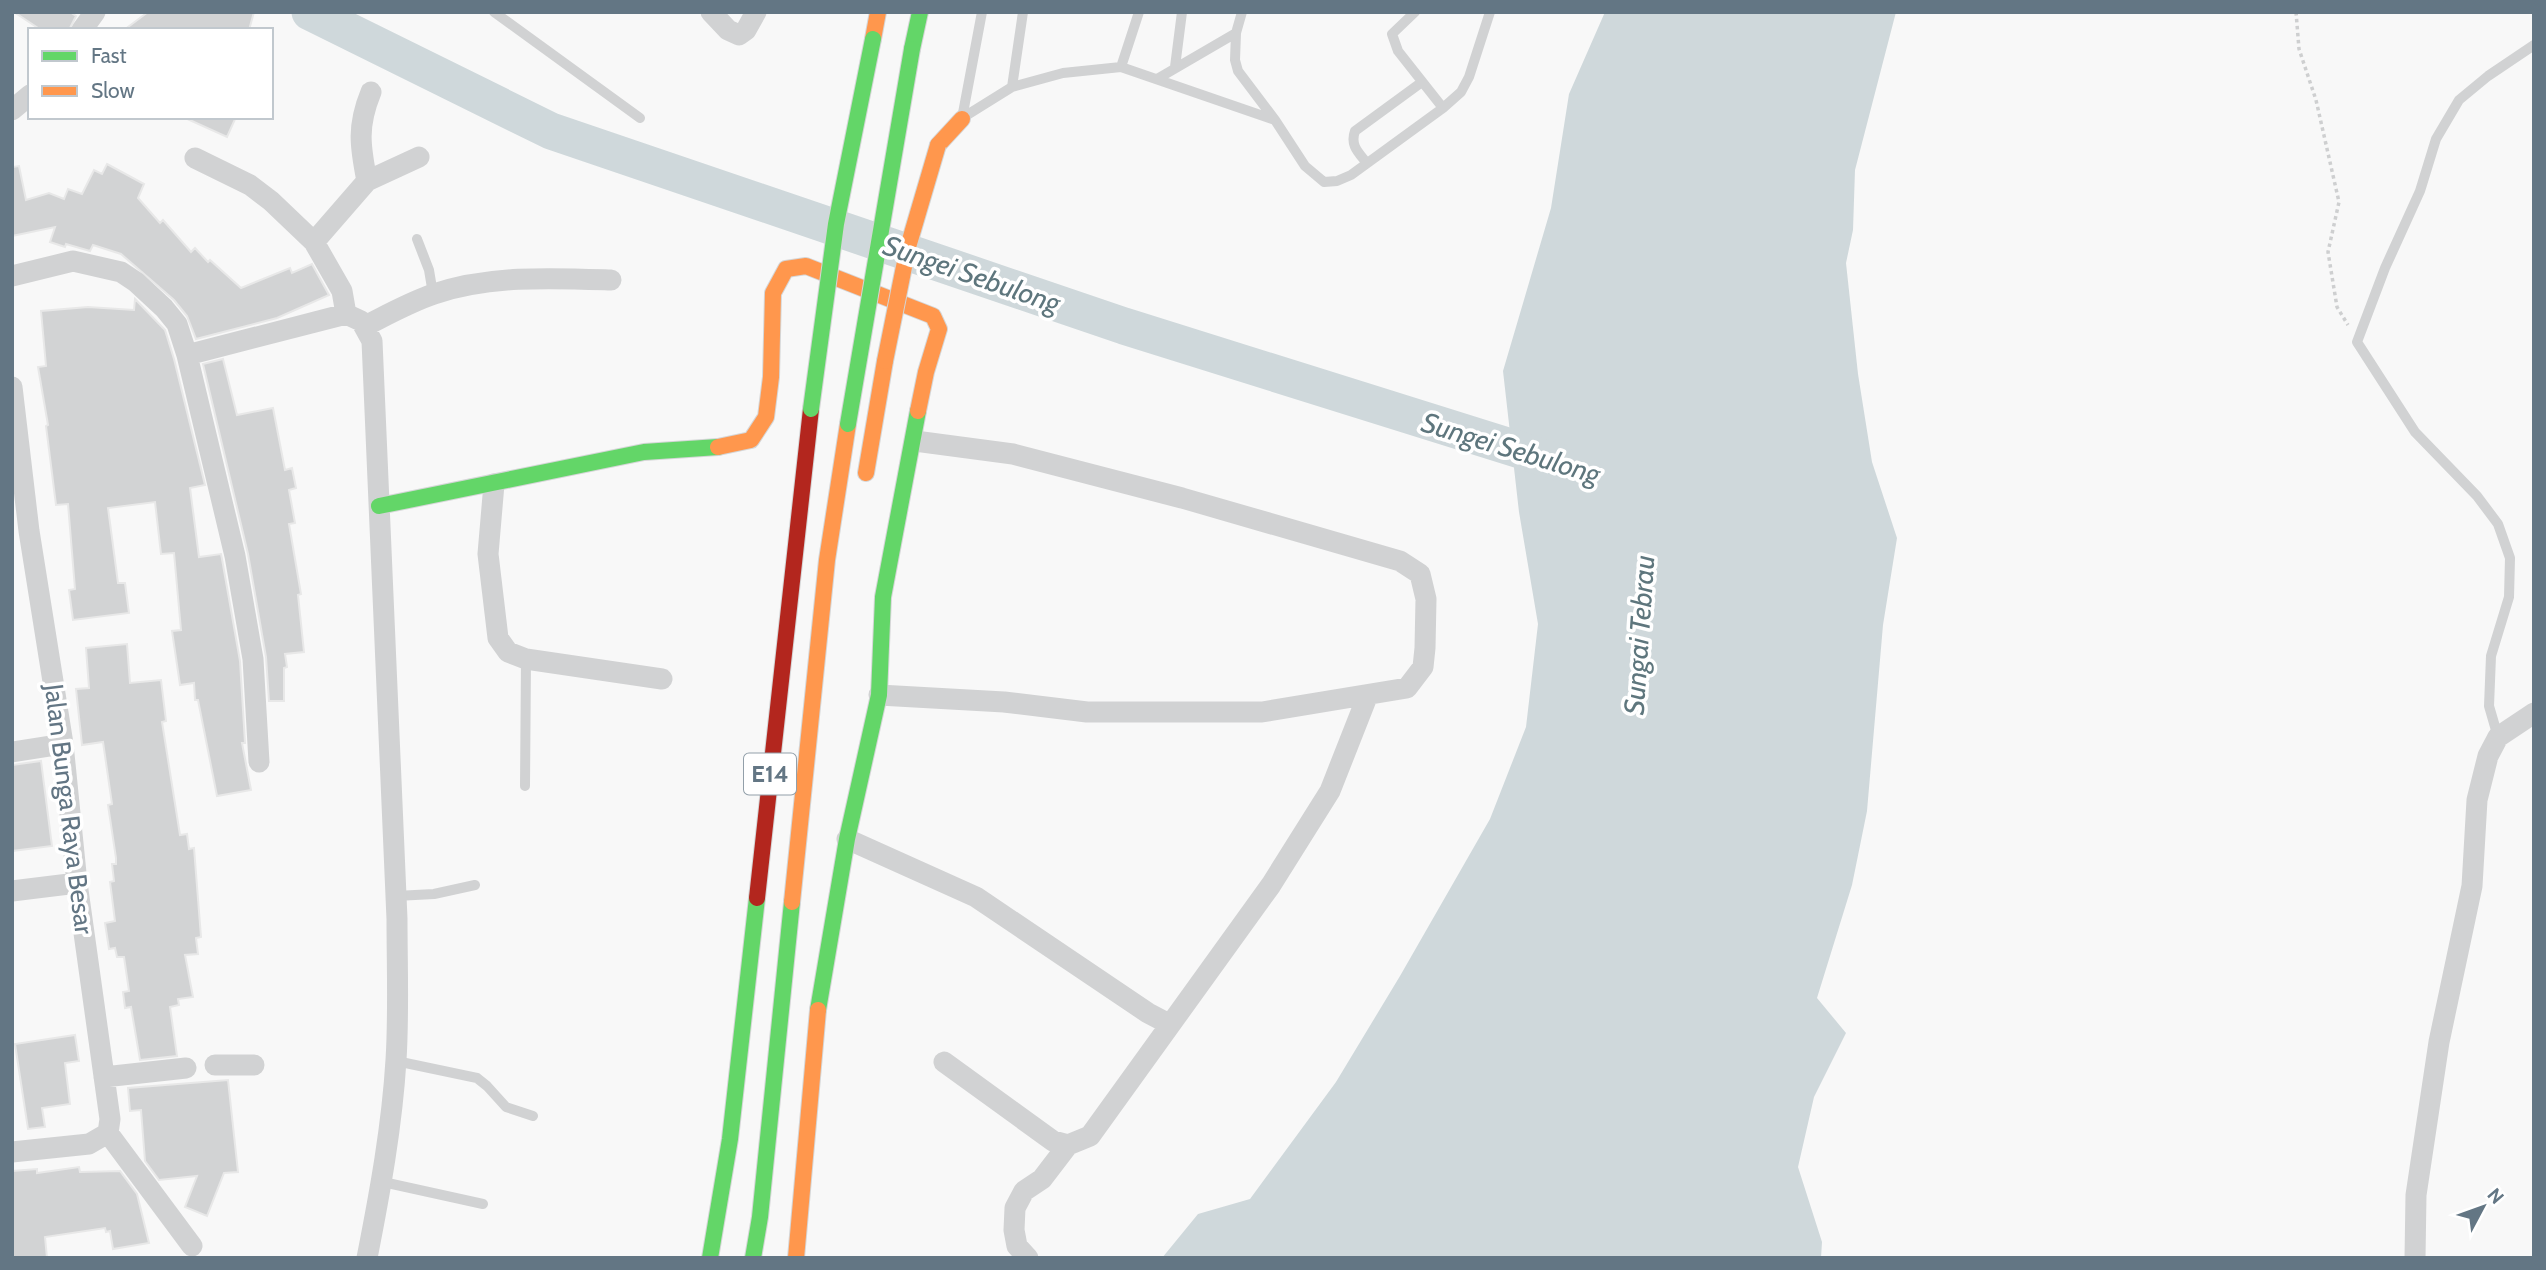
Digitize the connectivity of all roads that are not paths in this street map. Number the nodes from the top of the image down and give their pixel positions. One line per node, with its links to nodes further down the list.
1 (494, 12): 24 (lane)
2 (711, 12): 3 (street)
3 (756, 12)
4 (878, 12): 77 (main road, E14, bridge)
5 (920, 12): 48 (main road, E14, bridge)
6 (982, 12): 25 (lane)
7 (1023, 12): 19 (lane)
8 (1139, 12): 15 (lane)
9 (1182, 12): 16 (lane)
10 (1242, 12): 13 (lane)
11 (1415, 12): 18 (lane)
12 (1490, 12): 22 (lane)
13 (1236, 33): 16 (lane); 26 (lane)
14 (2534, 45): 52 (lane)
15 (1121, 67): 17 (lane); 19 (lane)
16 (1175, 67): 17 (lane)
17 (1157, 79): 26 (lane)
18 (1422, 82): 22 (lane); 29 (lane)
19 (1012, 88): 25 (lane)
20 (371, 92): 30 (street)
21 (28, 97): 23 (street)
22 (1443, 108): 29 (lane)
23 (12, 110)
24 (640, 118)
25 (962, 118): 41 (main road, bridge)
26 (1275, 120): 29 (lane)
27 (419, 157): 30 (street)
28 (195, 158): 32 (street)
29 (1366, 162)
30 (366, 181): 32 (street)
31 (416, 239): 35 (lane)
32 (314, 242): 36 (street)
33 (12, 276): 38 (street)
34 (611, 280): 35 (street)
35 (433, 294): 37 (street)
36 (346, 314): 37 (street); 38 (street)
37 (365, 326): 43 (street)
38 (187, 355): 55 (street)
39 (13, 398): 44 (street, Jalan Bunga Raya Besar)
40 (915, 441): 42 (main road); 49 (main road); 50 (street)
41 (865, 483)
42 (494, 484): 43 (main road); 46 (street)
43 (379, 506): 61 (street)
44 (20, 532): 53 (street, Jalan Bunga Raya Besar)
45 (839, 611): 48 (main road)
46 (526, 659): 47 (street); 56 (lane)
47 (662, 679)
48 (815, 691): 78 (main road, E14)
49 (879, 695): 50 (street); 57 (main road)
50 (1367, 697): 62 (street)
51 (2534, 713): 52 (street)
52 (2498, 737): 81 (street)
53 (63, 744): 54 (street); 58 (street, Jalan Bunga Raya Besar)
54 (12, 752)
55 (259, 762)
56 (525, 786)
57 (847, 839): 62 (street); 79 (main road)
58 (76, 883): 60 (street); 68 (street, Jalan Bunga Raya Besar)
59 (475, 885): 61 (lane)
60 (12, 891)
61 (396, 896): 63 (street)
62 (1169, 1024): 71 (street)
63 (396, 1061): 69 (lane); 73 (street)
64 (944, 1062): 71 (street)
65 (215, 1065): 66 (street)
66 (254, 1065)
67 (186, 1068): 68 (street)
68 (104, 1077): 70 (street, Jalan Bunga Raya Besar)
69 (533, 1116)
70 (108, 1133): 72 (street); 75 (street)
71 (1068, 1145): 80 (street)
72 (12, 1152)
73 (383, 1182): 74 (lane); 76 (street)
74 (483, 1204)
75 (192, 1246)
76 (367, 1258)
77 (710, 1258)
78 (753, 1258)
79 (796, 1258)
80 (1028, 1258)
81 (2415, 1258)

